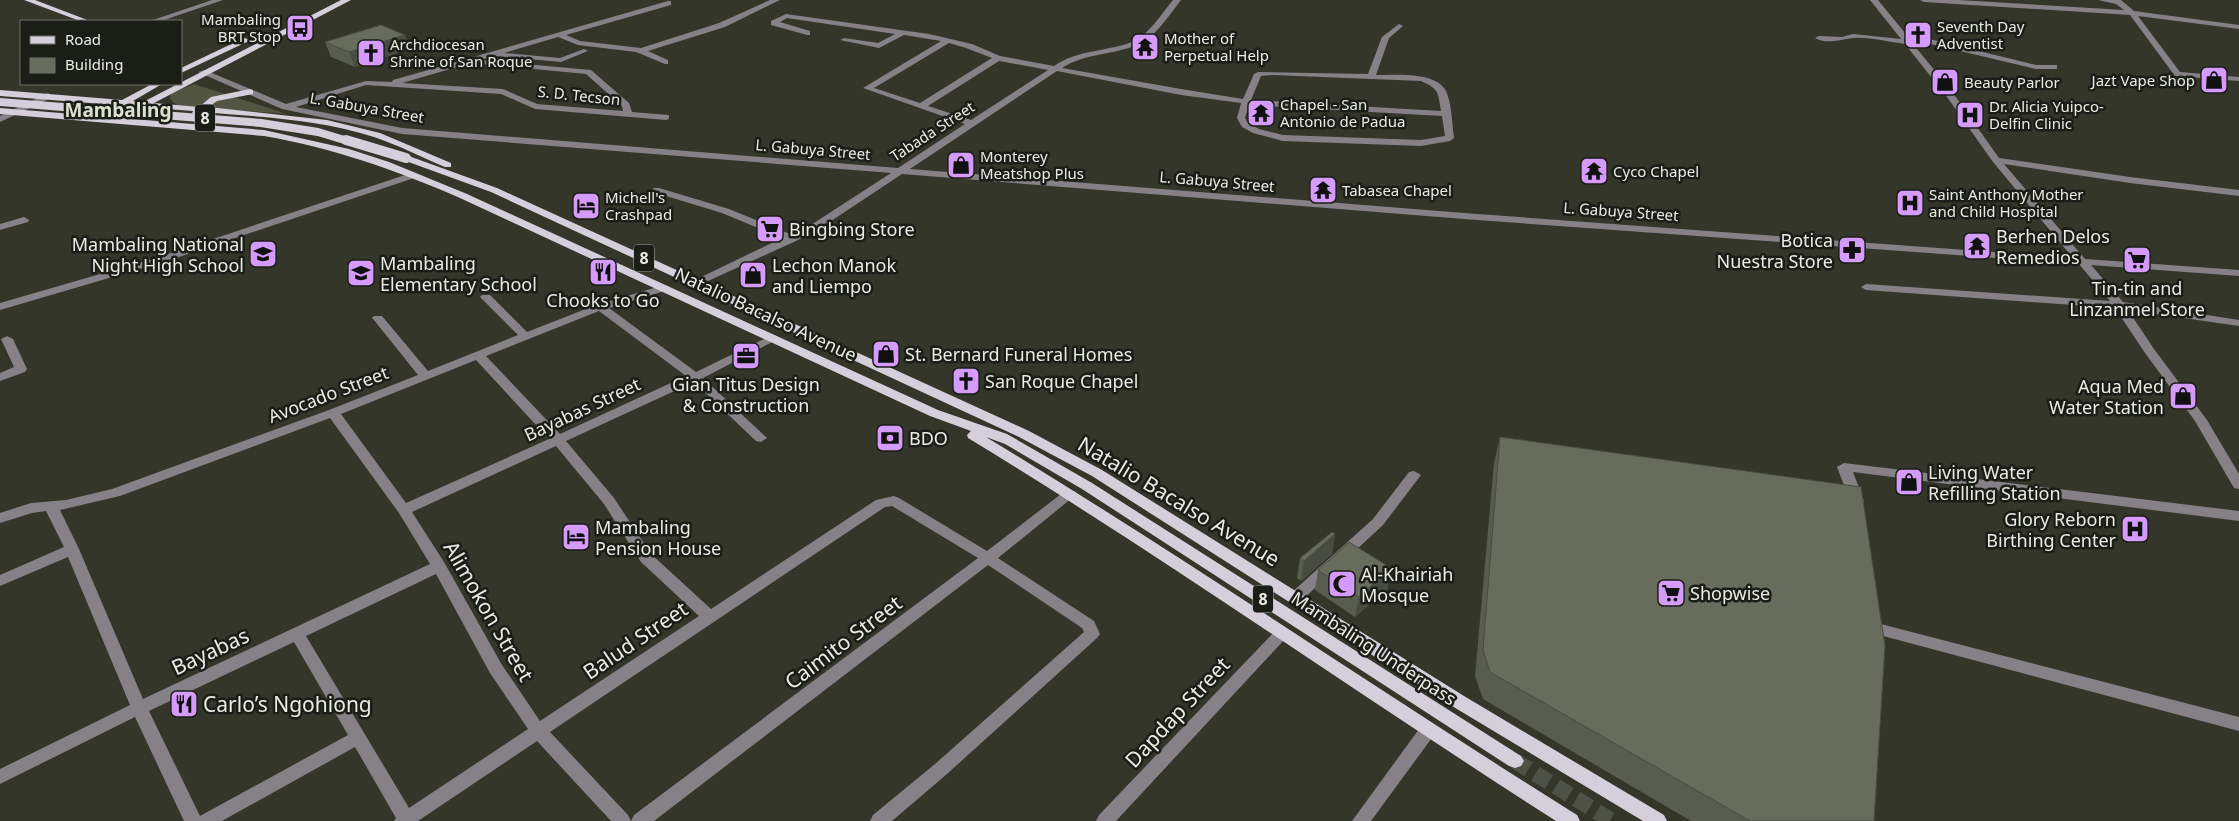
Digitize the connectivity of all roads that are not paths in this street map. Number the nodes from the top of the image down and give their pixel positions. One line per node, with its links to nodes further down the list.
1 (28, 0): 12 (main road)
2 (218, 0): 13 (street)
3 (331, 0): 16 (main road)
4 (347, 0): 34 (main road)
5 (776, 0): 26 (street)
6 (1177, 0): 33 (street, Tabada Street)
7 (1874, 0): 22 (street)
8 (1924, 0): 11 (street)
9 (2102, 0): 11 (street)
10 (668, 3): 19 (street)
11 (2132, 13): 15 (street); 36 (street)
12 (83, 20)
13 (157, 20)
14 (1399, 26): 35 (street)
15 (2237, 28)
16 (266, 31)
17 (903, 32): 18 (street); 23 (street); 24 (street)
18 (807, 33)
19 (557, 34): 26 (street); 27 (street)
20 (257, 35): 31 (main road)
21 (1819, 38): 22 (street)
22 (1905, 38): 32 (street); 62 (street)
23 (844, 40)
24 (949, 40): 28 (street); 48 (street)
25 (584, 51): 27 (street)
26 (641, 51): 30 (street)
27 (491, 54): 29 (street)
28 (998, 58): 33 (street); 48 (street)
29 (467, 62): 38 (street); 54 (street)
30 (664, 62)
31 (185, 65): 34 (main road)
32 (2054, 67)
33 (1054, 69): 45 (street); 59 (street, Tabada Street)
34 (202, 72): 37 (main road); 42 (street, L. Gabuya Street)
35 (1371, 77): 45 (street); 53 (street)
36 (2239, 79)
37 (182, 83)
38 (389, 84): 49 (street, S. D. Tecson); 54 (street, S. D. Tecson)
39 (156, 85): 46 (main road)
40 (179, 85): 47 (main road)
41 (0, 92): 43 (main road, Natalio Bacalso Avenue / 8)
42 (250, 92): 49 (street, L. Gabuya Street); 50 (main road)
43 (48, 96): 46 (main road, Natalio Bacalso Avenue / 8); 52 (street)
44 (0, 102): 61 (main road, 8, bridge)
45 (1246, 102): 53 (street); 53 (street)
46 (122, 103): 47 (main road, Natalio Bacalso Avenue / 8); 56 (main road)
47 (145, 104): 50 (main road, Natalio Bacalso Avenue / 8); 58 (main road)
48 (921, 106): 59 (street)
49 (285, 107): 63 (street, L. Gabuya Street)
50 (200, 110): 60 (main road); 65 (main road, Natalio Bacalso Avenue / 8)
51 (0, 111): 52 (main road, Natalio Bacalso Avenue / 8)
52 (14, 112): 56 (main road, Natalio Bacalso Avenue / 8); 57 (street)
53 (1446, 114)
54 (628, 115): 55 (street, S. D. Tecson)
55 (666, 117)
56 (94, 118): 58 (main road, Natalio Bacalso Avenue / 8)
57 (0, 119)
58 (119, 120): 60 (main road, Natalio Bacalso Avenue / 8)
59 (971, 123): 63 (street, Tabada Street)
60 (154, 124): 64 (main road, Natalio Bacalso Avenue / 8)
61 (406, 158): 65 (main road, Natalio Bacalso Avenue / 8); 68 (main road, Natalio Bacalso Avenue / 8)
62 (1996, 160): 67 (street); 72 (street)
63 (899, 171): 71 (street, Tabada Street); 72 (street, L. Gabuya Street)
64 (414, 175): 68 (main road, Natalio Bacalso Avenue / 8); 79 (street)
65 (494, 190): 74 (main road, Natalio Bacalso Avenue / 8)
66 (656, 190): 71 (street)
67 (2239, 194)
68 (472, 199): 76 (main road, Natalio Bacalso Avenue / 8)
69 (24, 220): 70 (street)
70 (0, 227)
71 (792, 239): 74 (street, Tabada Street)
72 (2082, 262): 73 (street, L. Gabuya Street); 78 (street)
73 (2239, 273)
74 (697, 283): 90 (main road, Natalio Bacalso Avenue / 8)
75 (1866, 287): 78 (street)
76 (664, 288): 80 (street, Avocado Street); 84 (main road, Natalio Bacalso Avenue / 8)
77 (486, 297): 83 (street)
78 (2119, 306): 82 (street); 97 (street)
79 (0, 307)
80 (600, 307): 83 (street, Avocado Street); 89 (street)
81 (378, 318): 87 (street)
82 (2239, 323)
83 (525, 336): 86 (street, Avocado Street)
84 (774, 338): 89 (street, Bayabas Street); 92 (main road, Natalio Bacalso Avenue / 8)
85 (7, 339): 88 (street)
86 (478, 354): 87 (street, Avocado Street); 94 (street)
87 (425, 375): 91 (street, Avocado Street)
88 (0, 377)
89 (695, 377): 93 (street); 94 (street, Bayabas Street)
90 (953, 402): 95 (main road, Natalio Bacalso Avenue / 8); 108 (main road, Natalio Bacalso Avenue / 8)
91 (333, 413): 99 (street, Avocado Street); 100 (street, Alimokon Street)
92 (934, 413): 95 (main road, Natalio Bacalso Avenue / 8); 98 (main road, Natalio Bacalso Avenue / 8)
93 (761, 438)
94 (558, 440): 100 (street, Bayabas Street); 110 (street)
95 (1008, 441): 120 (main road, Mambaling Underpass / 8)
96 (1414, 475): 108 (street)
97 (2239, 485)
98 (1070, 494): 105 (street, Caimito Street); 113 (main road, Natalio Bacalso Avenue / 8)
99 (51, 507): 102 (street, Avocado Street); 104 (street)
100 (404, 510): 106 (street, Alimokon Street)
101 (2239, 516): 103 (street)
102 (0, 518)
103 (1862, 520)
104 (72, 550): 107 (street); 115 (street)
105 (988, 558): 110 (street, Balud Street); 126 (street, Caimito Street); 127 (street)
106 (439, 566): 112 (street, Bayabas); 118 (street, Alimokon Street)
107 (0, 581)
108 (1296, 597): 131 (main road, Natalio Bacalso Avenue / 8)
109 (1875, 609): 111 (street)
110 (708, 616): 118 (street, Balud Street)
111 (1877, 629): 114 (street); 116 (street)
112 (297, 634): 115 (street, Bayabas); 119 (street)
113 (1281, 634): 117 (main road, Natalio Bacalso Avenue / 8); 128 (street, Dapdap Street)
114 (1880, 646)
115 (139, 708): 121 (street, Bayabas); 123 (street)
116 (2239, 724)
117 (1428, 730): 129 (street); 130 (main road, Natalio Bacalso Avenue / 8)
118 (538, 731): 122 (street, Balud Street); 125 (street, Alimokon Street)
119 (358, 737): 122 (street); 124 (street)
120 (1515, 760)
121 (0, 777)
122 (405, 820)
123 (193, 821)
124 (206, 821)
125 (622, 821)
126 (640, 821)
127 (879, 821)
128 (1105, 821)
129 (1361, 821)
130 (1571, 821)
131 (1658, 821)

